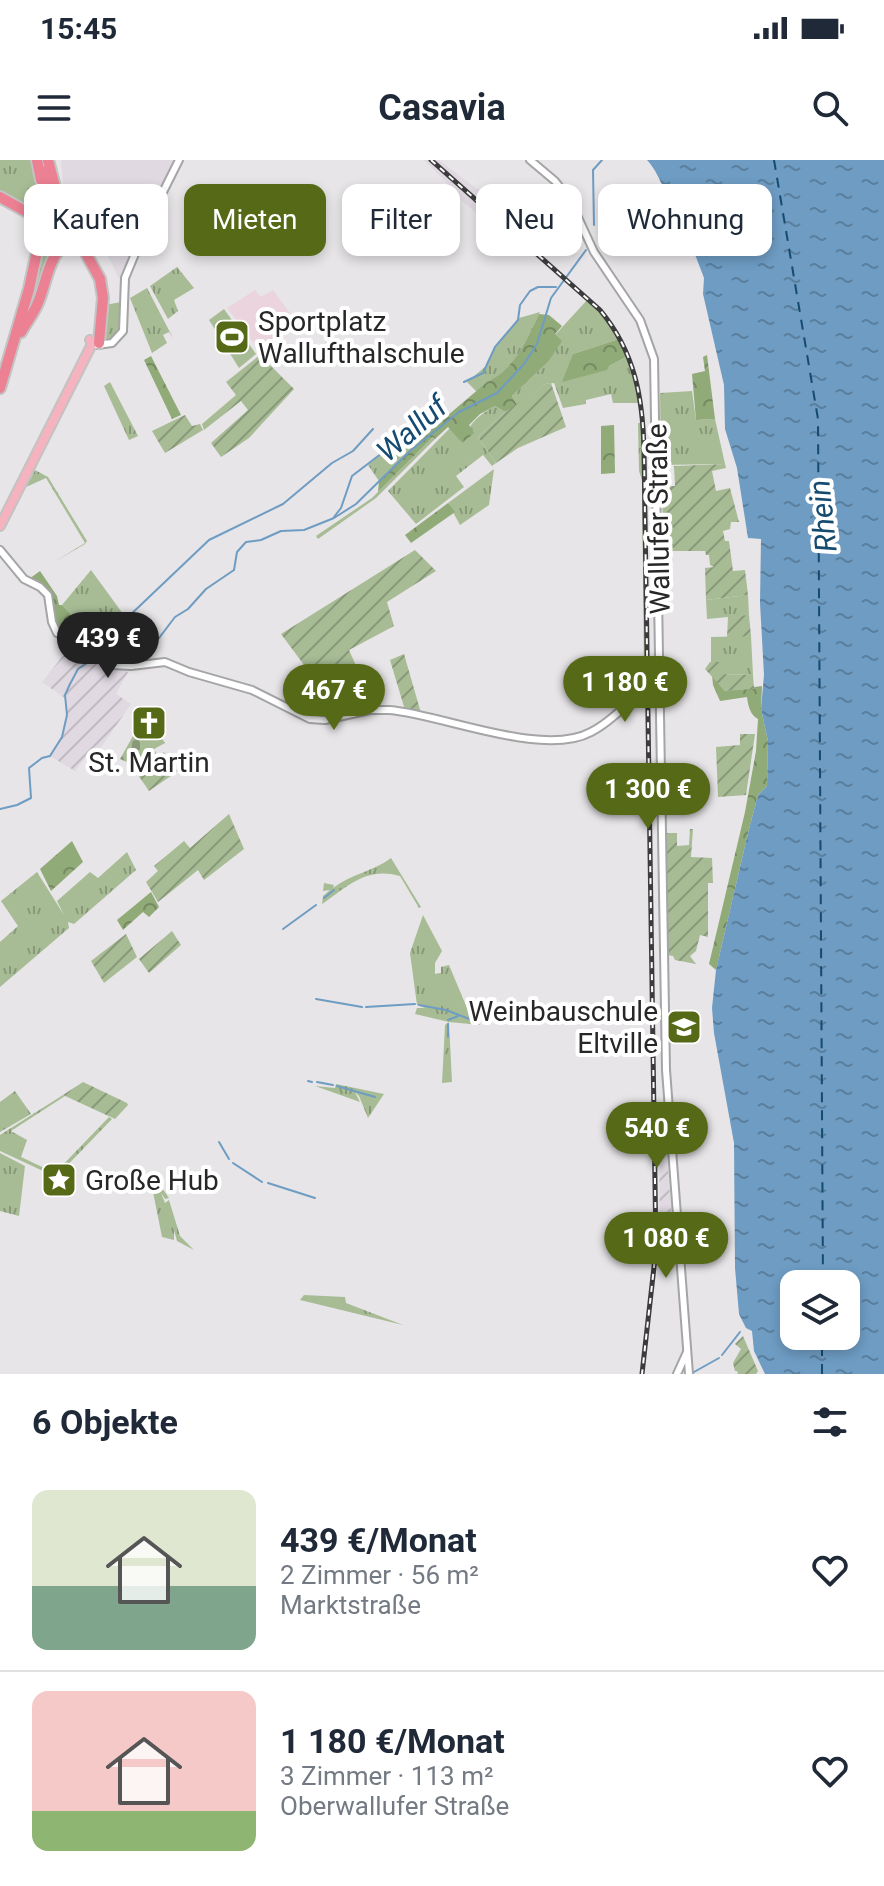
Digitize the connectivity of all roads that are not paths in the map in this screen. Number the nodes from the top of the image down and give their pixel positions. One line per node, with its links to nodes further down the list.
1 (44, 160): 4 (highway); 5 (highway); 6 (highway)
2 (179, 160): 15 (street)
3 (530, 160): 22 (street, Wallufer Straße)
4 (41, 184)
5 (43, 184)
6 (52, 184)
7 (0, 195): 8 (highway); 9 (highway)
8 (24, 208)
9 (24, 209)
10 (33, 256): 17 (highway)
11 (35, 256): 16 (highway)
12 (57, 256): 16 (highway)
13 (84, 256): 15 (highway)
14 (88, 256): 15 (highway)
15 (97, 343): 18 (main road); 18 (main road)
16 (10, 355): 19 (highway)
17 (0, 373)
18 (76, 374): 20 (main road)
19 (0, 388)
20 (0, 526)
21 (0, 550): 22 (street)
22 (654, 681): 23 (street, Wallufer Straße)
23 (686, 1363): 24 (street); 25 (street)
24 (677, 1374)
25 (689, 1374)

